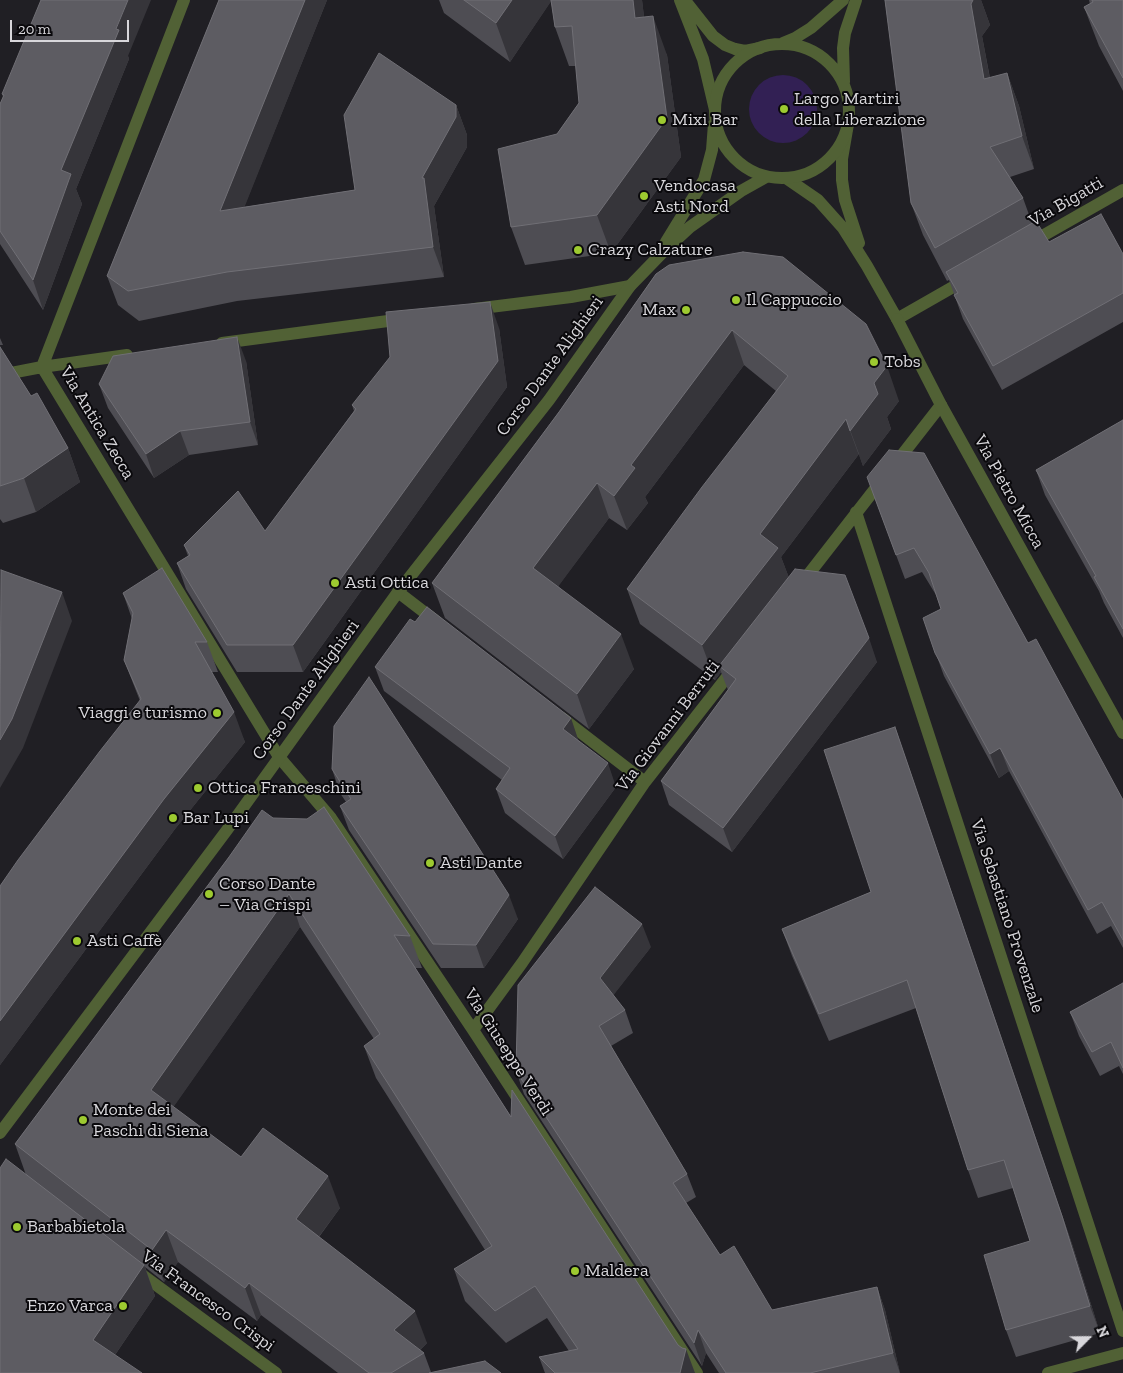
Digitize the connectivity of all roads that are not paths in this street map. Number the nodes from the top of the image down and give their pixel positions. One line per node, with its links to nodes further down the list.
1 (184, 0): 24 (street, Via Antica Zecca)
2 (680, 0): 9 (street)
3 (686, 0): 7 (street)
4 (843, 0): 6 (street)
5 (856, 0): 8 (street)
6 (780, 44): 7 (street); 8 (street)
7 (760, 48): 9 (street)
8 (848, 96): 10 (street)
9 (715, 113): 11 (street); 16 (street, Corso Dante Alighieri)
10 (848, 124): 12 (street); 15 (street, Via Pietro Micca)
11 (766, 177): 12 (street); 16 (street, Corso Dante Alighieri)
12 (786, 178): 15 (street, Via Pietro Micca)
13 (1123, 190): 14 (street, Via Bigatti)
14 (1023, 247)
15 (867, 266): 21 (street, Via Pietro Micca)
16 (645, 270): 18 (street, Corso Dante Alighieri)
17 (981, 271): 21 (street)
18 (630, 286): 19 (street); 28 (street, Corso Dante Alighieri)
19 (464, 311)
20 (414, 317): 22 (street)
21 (897, 319): 26 (street, Via Pietro Micca)
22 (208, 344)
23 (140, 354): 24 (street)
24 (42, 367): 25 (street); 34 (street, Via Antica Zecca)
25 (0, 375)
26 (941, 405): 27 (street); 33 (street, Via Pietro Micca)
27 (856, 512): 29 (street); 39 (street, Via Sebastiano Provenzale)
28 (398, 592): 30 (street); 34 (street, Corso Dante Alighieri)
29 (791, 595)
30 (450, 632)
31 (743, 658): 35 (street, Via Giovanni Berruti)
32 (552, 710): 35 (street)
33 (1123, 733)
34 (279, 757): 36 (street, Via Giuseppe Verdi); 37 (street, Corso Dante Alighieri)
35 (645, 782): 36 (street, Via Giovanni Berruti)
36 (473, 1030): 42 (street, Via Giuseppe Verdi)
37 (0, 1133)
38 (128, 1264): 41 (street, Via Francesco Crispi)
39 (1123, 1331)
40 (1123, 1354): 43 (street)
41 (276, 1373)
42 (697, 1373)
43 (1048, 1373)

